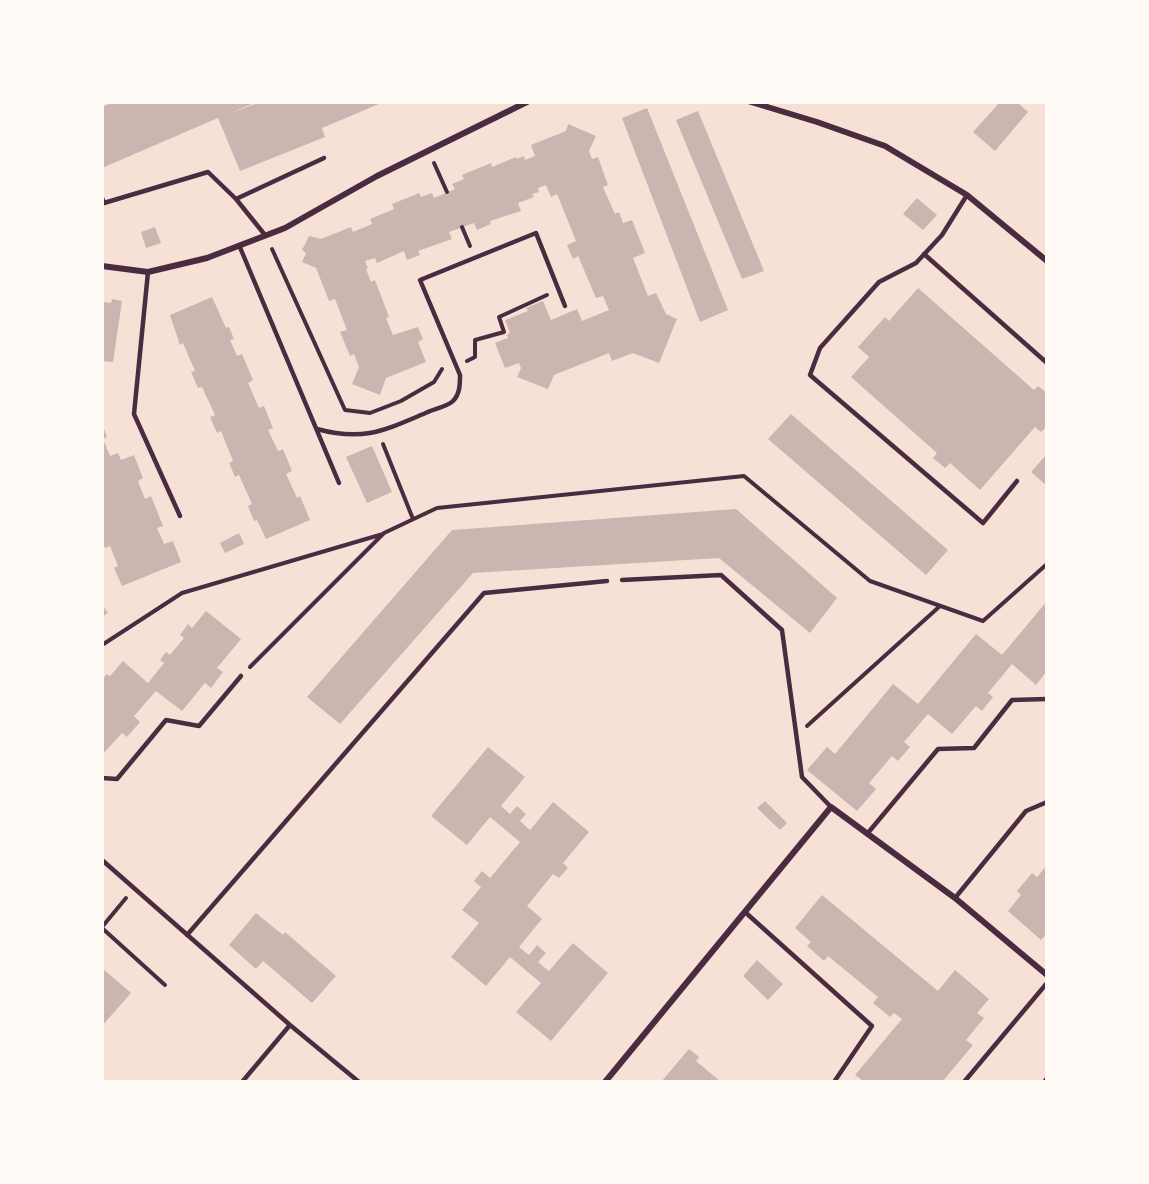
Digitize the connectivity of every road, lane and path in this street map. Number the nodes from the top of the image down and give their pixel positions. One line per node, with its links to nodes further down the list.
1 (527, 102): 3 (street)
2 (752, 102): 6 (street)
3 (429, 152): 5 (path); 10 (street)
4 (324, 158): 8 (lane)
5 (447, 192)
6 (967, 195): 13 (lane); 14 (street)
7 (102, 198): 8 (lane)
8 (236, 199): 10 (lane)
9 (462, 227): 12 (path)
10 (265, 235): 11 (street)
11 (238, 244): 16 (street); 20 (lane)
12 (472, 249)
13 (924, 254): 18 (lane); 22 (lane)
14 (1047, 261)
15 (102, 266): 16 (street)
16 (148, 272): 24 (lane)
17 (565, 306): 21 (lane)
18 (1047, 363)
19 (370, 413): 21 (path)
20 (317, 429): 21 (lane); 23 (lane)
21 (378, 433): 25 (path)
22 (1017, 481)
23 (339, 483)
24 (180, 516)
25 (413, 519): 26 (path); 30 (path)
26 (384, 533): 31 (path); 32 (path)
27 (1047, 564): 30 (path)
28 (622, 580): 34 (lane)
29 (607, 581): 44 (lane)
30 (940, 606): 34 (path)
31 (102, 645)
32 (241, 676): 35 (lane)
33 (1047, 699): 38 (lane)
34 (796, 736): 37 (lane)
35 (102, 778)
36 (1047, 802): 41 (lane)
37 (831, 807): 38 (street); 42 (street)
38 (867, 834): 41 (street)
39 (102, 860): 40 (lane)
40 (134, 888): 43 (path); 44 (lane)
41 (955, 898): 45 (street)
42 (745, 912): 50 (street); 53 (lane)
43 (102, 927): 47 (path)
44 (188, 934): 48 (lane)
45 (1047, 975)
46 (1047, 983): 54 (lane)
47 (165, 985)
48 (290, 1025): 51 (lane); 52 (lane)
49 (1047, 1078): 55 (path)
50 (608, 1081)
51 (242, 1082)
52 (359, 1082)
53 (834, 1082)
54 (964, 1082)
55 (1044, 1082)

